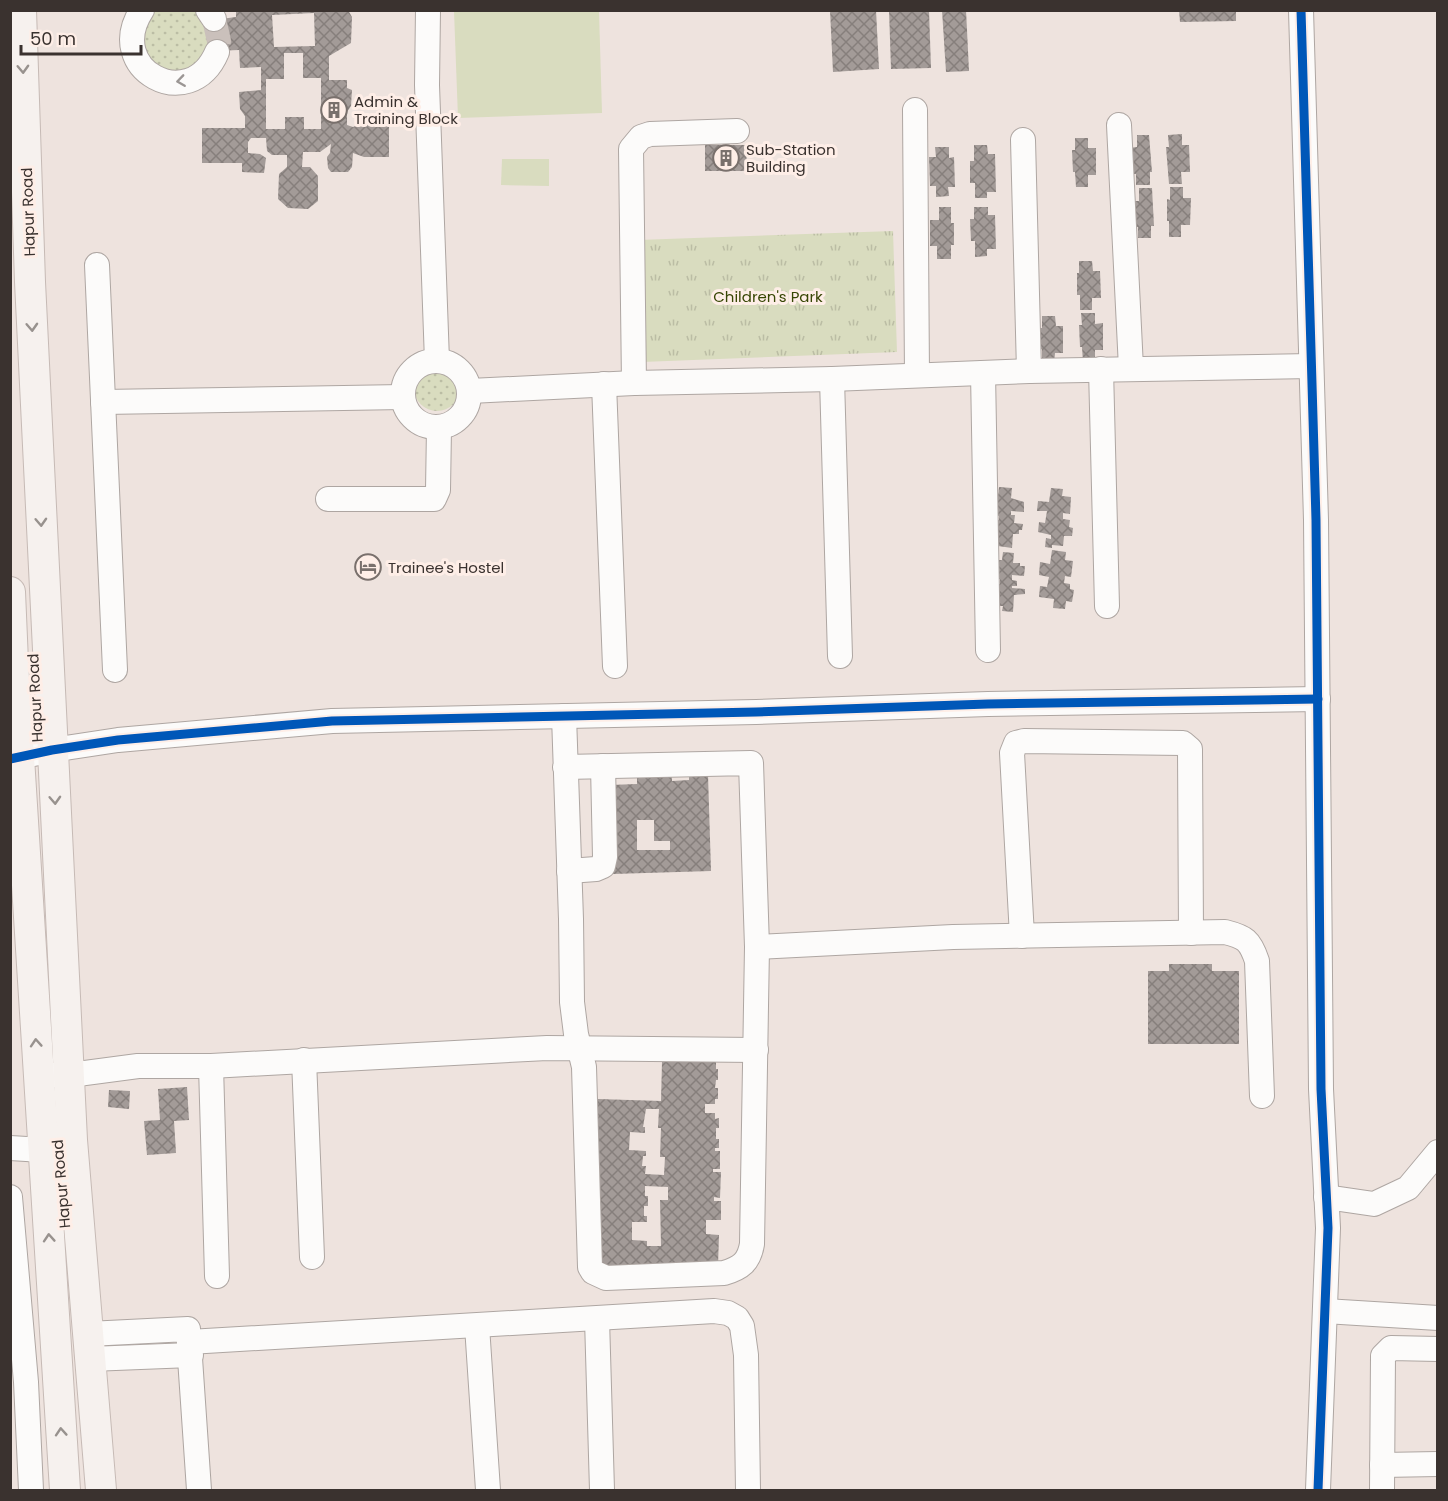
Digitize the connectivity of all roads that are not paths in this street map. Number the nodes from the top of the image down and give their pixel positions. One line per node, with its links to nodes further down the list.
1 (21, 10): 11 (main road, Hapur Road, one-way to 11)
2 (142, 10): 5 (street, one-way to 2)
3 (428, 10): 12 (street)
4 (1301, 10): 13 (street)
5 (217, 52)
6 (915, 110): 18 (street)
7 (1119, 124): 14 (street)
8 (737, 131): 20 (street)
9 (1023, 140): 16 (street)
10 (97, 265): 24 (street)
11 (20, 284): 35 (main road, Hapur Road, one-way to 35)
12 (437, 361): 22 (street); 23 (street)
13 (1311, 366): 14 (street); 33 (street)
14 (1131, 368): 15 (street)
15 (1101, 369): 16 (street); 28 (street)
16 (1029, 371): 17 (street)
17 (983, 373): 18 (street); 29 (street)
18 (917, 375): 19 (street)
19 (832, 379): 20 (street); 30 (street)
20 (634, 382): 21 (street)
21 (604, 384): 22 (street); 31 (street)
22 (470, 391): 25 (street)
23 (403, 396): 24 (street); 25 (street)
24 (103, 402): 32 (street)
25 (439, 428): 26 (street)
26 (328, 499)
27 (10, 592): 36 (main road, Hapur Road)
28 (1107, 606)
29 (988, 650)
30 (840, 656)
31 (615, 666)
32 (115, 670)
33 (1318, 699): 34 (street); 54 (street)
34 (564, 716): 35 (street); 38 (street)
35 (52, 750): 36 (street); 48 (main road, Hapur Road, one-way to 48)
36 (15, 759): 47 (main road, Hapur Road, one-way to 36)
37 (603, 766): 38 (street); 39 (street); 42 (street)
38 (564, 767): 39 (street)
39 (569, 871): 43 (street)
40 (1191, 933): 41 (street); 41 (street); 49 (street)
41 (1022, 936): 42 (street)
42 (757, 947): 44 (street)
43 (581, 1049): 44 (street); 44 (street); 45 (street)
44 (756, 1050)
45 (304, 1060): 46 (street); 55 (street)
46 (211, 1066): 48 (street); 56 (street)
47 (38, 1074): 48 (street); 51 (main road, Hapur Road)
48 (70, 1075): 61 (main road, Hapur Road)
49 (1262, 1096)
50 (10, 1148): 51 (street)
51 (43, 1150): 68 (main road, Hapur Road, one-way to 51)
52 (1437, 1152): 54 (street)
53 (10, 1197): 64 (street)
54 (1326, 1197): 57 (street)
55 (312, 1257)
56 (217, 1276)
57 (1325, 1311): 58 (street); 74 (street)
58 (1437, 1318)
59 (597, 1319): 60 (street); 72 (street); 73 (street)
60 (477, 1326): 62 (street); 71 (street)
61 (89, 1346): 62 (street); 69 (main road, Hapur Road)
62 (190, 1349): 70 (street)
63 (1437, 1349): 66 (street)
64 (18, 1383): 67 (street)
65 (1437, 1464): 66 (street)
66 (1382, 1465): 75 (street)
67 (31, 1491)
68 (65, 1491)
69 (101, 1491)
70 (199, 1491)
71 (488, 1491)
72 (602, 1491)
73 (748, 1491)
74 (1318, 1491)
75 (1382, 1491)

